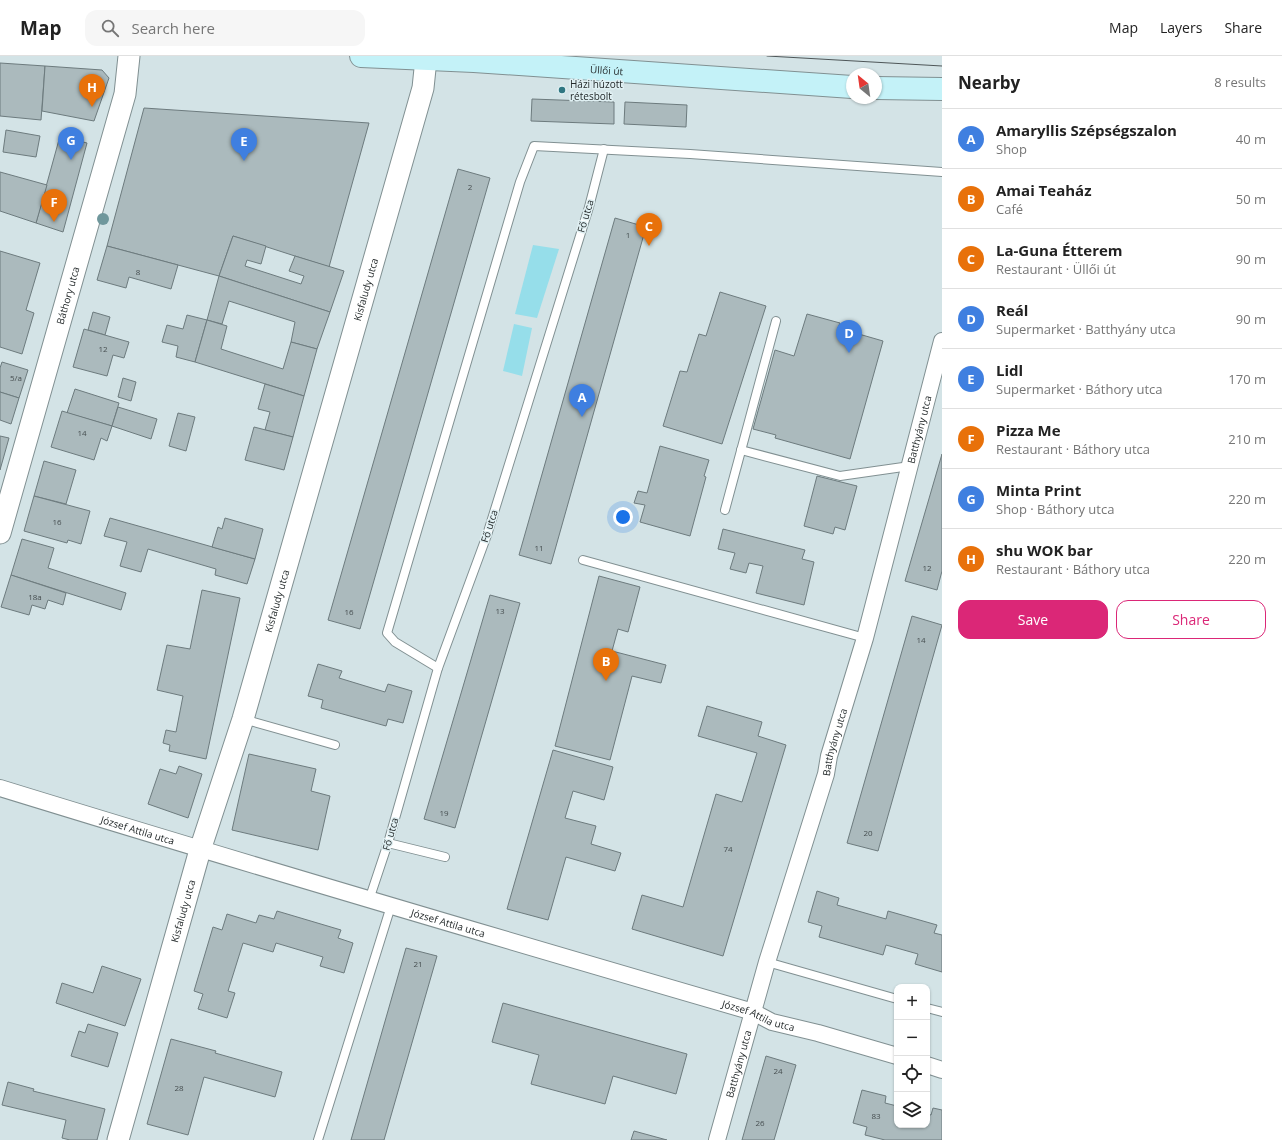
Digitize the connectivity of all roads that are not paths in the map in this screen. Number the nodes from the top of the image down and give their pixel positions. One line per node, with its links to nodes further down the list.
1 (129, 56): 14 (street, Báthory utca)
2 (361, 56): 3 (main road, Üllői út)
3 (427, 57): 4 (main road, Üllői út); 18 (street, Kisfaludy utca)
4 (846, 87)
5 (882, 88): 6 (main road)
6 (942, 89)
7 (604, 149): 8 (lane); 17 (lane, Fő utca); 17 (lane)
8 (942, 172)
9 (776, 321): 11 (lane)
10 (942, 341): 12 (street, Batthyány utca)
11 (741, 450): 12 (lane); 13 (lane)
12 (910, 466): 16 (street, Batthyány utca)
13 (725, 510)
14 (0, 534)
15 (583, 560): 16 (lane)
16 (865, 638): 26 (street, Batthyány utca)
17 (438, 668): 21 (lane, Fő utca)
18 (243, 719): 19 (lane); 22 (street, Kisfaludy utca)
19 (335, 745)
20 (0, 788): 22 (street, József Attila utca)
21 (388, 843): 23 (lane); 24 (lane, Fő utca)
22 (200, 850): 24 (street, József Attila utca); 34 (street, Kisfaludy utca)
23 (445, 858)
24 (369, 900): 25 (street, József Attila utca)
25 (391, 906): 29 (street, József Attila utca); 35 (lane)
26 (767, 962): 27 (lane); 29 (street, Batthyány utca)
27 (894, 998)
28 (930, 1009): 30 (lane)
29 (753, 1012): 31 (street, József Attila utca); 36 (street, Batthyány utca)
30 (942, 1012)
31 (894, 1055)
32 (930, 1066): 33 (street)
33 (942, 1070)
34 (118, 1140)
35 (318, 1140)
36 (717, 1140)

